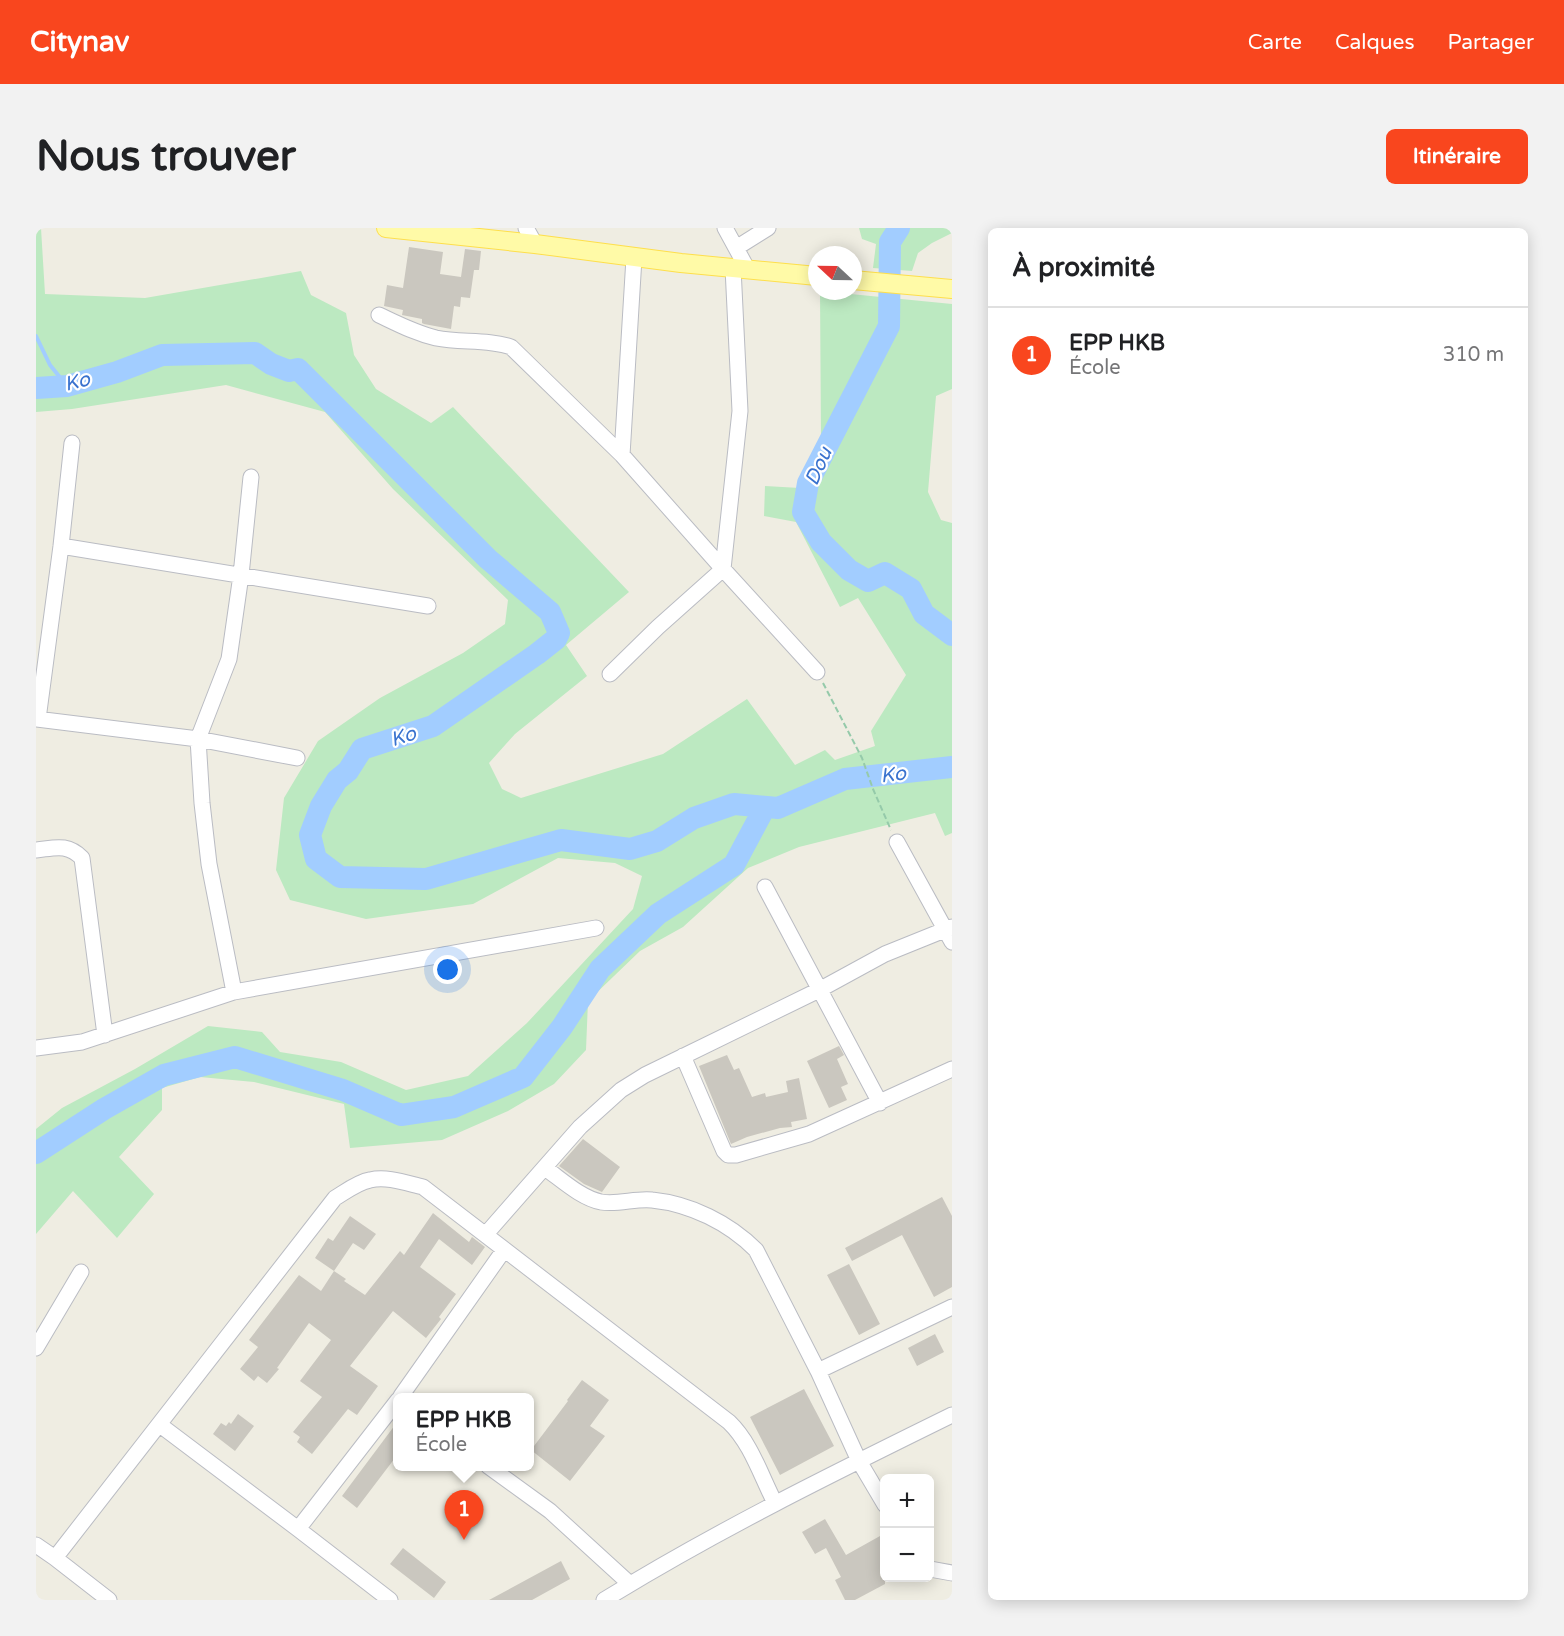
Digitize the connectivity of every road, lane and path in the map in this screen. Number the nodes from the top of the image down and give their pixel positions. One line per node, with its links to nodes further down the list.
1 (386, 228): 4 (main road)
2 (725, 228): 5 (street)
3 (768, 228): 5 (street)
4 (530, 236): 6 (main road)
5 (736, 248): 7 (street)
6 (634, 258): 7 (main road); 13 (street)
7 (740, 269): 8 (main road); 16 (street)
8 (808, 275)
9 (862, 280): 10 (main road)
10 (952, 290)
11 (379, 315): 13 (street)
12 (72, 443): 15 (street)
13 (622, 455): 16 (street)
14 (251, 477): 17 (street)
15 (61, 546): 17 (street); 21 (street)
16 (723, 569): 19 (street); 20 (street)
17 (241, 574): 18 (street); 22 (street)
18 (428, 606)
19 (817, 672): 24 (path)
20 (610, 674)
21 (37, 719): 22 (street)
22 (198, 739): 23 (street); 30 (street)
23 (297, 758)
24 (897, 842): 28 (street)
25 (36, 850): 31 (street)
26 (765, 887): 29 (street)
27 (596, 927): 30 (street)
28 (950, 933): 29 (street)
29 (819, 990): 33 (street); 35 (street)
30 (234, 992): 31 (street)
31 (105, 1035): 32 (street)
32 (36, 1048)
33 (683, 1056): 35 (street); 36 (street)
34 (952, 1069): 35 (street)
35 (880, 1102)
36 (545, 1168): 37 (street); 42 (street)
37 (486, 1234): 38 (street); 46 (street)
38 (504, 1250): 43 (street); 50 (street)
39 (81, 1272): 41 (street)
40 (952, 1307): 42 (street)
41 (36, 1348)
42 (818, 1371): 47 (street)
43 (404, 1393)
44 (393, 1407): 51 (street)
45 (952, 1415): 47 (street)
46 (160, 1425): 51 (street); 53 (street)
47 (859, 1461): 49 (street); 50 (street)
48 (494, 1471): 56 (street)
49 (880, 1497)
50 (775, 1503): 56 (street)
51 (298, 1529): 58 (street)
52 (36, 1545): 53 (street)
53 (55, 1558): 57 (street)
54 (934, 1570): 55 (street)
55 (952, 1573)
56 (630, 1584): 59 (street)
57 (109, 1600)
58 (390, 1600)
59 (604, 1600)

